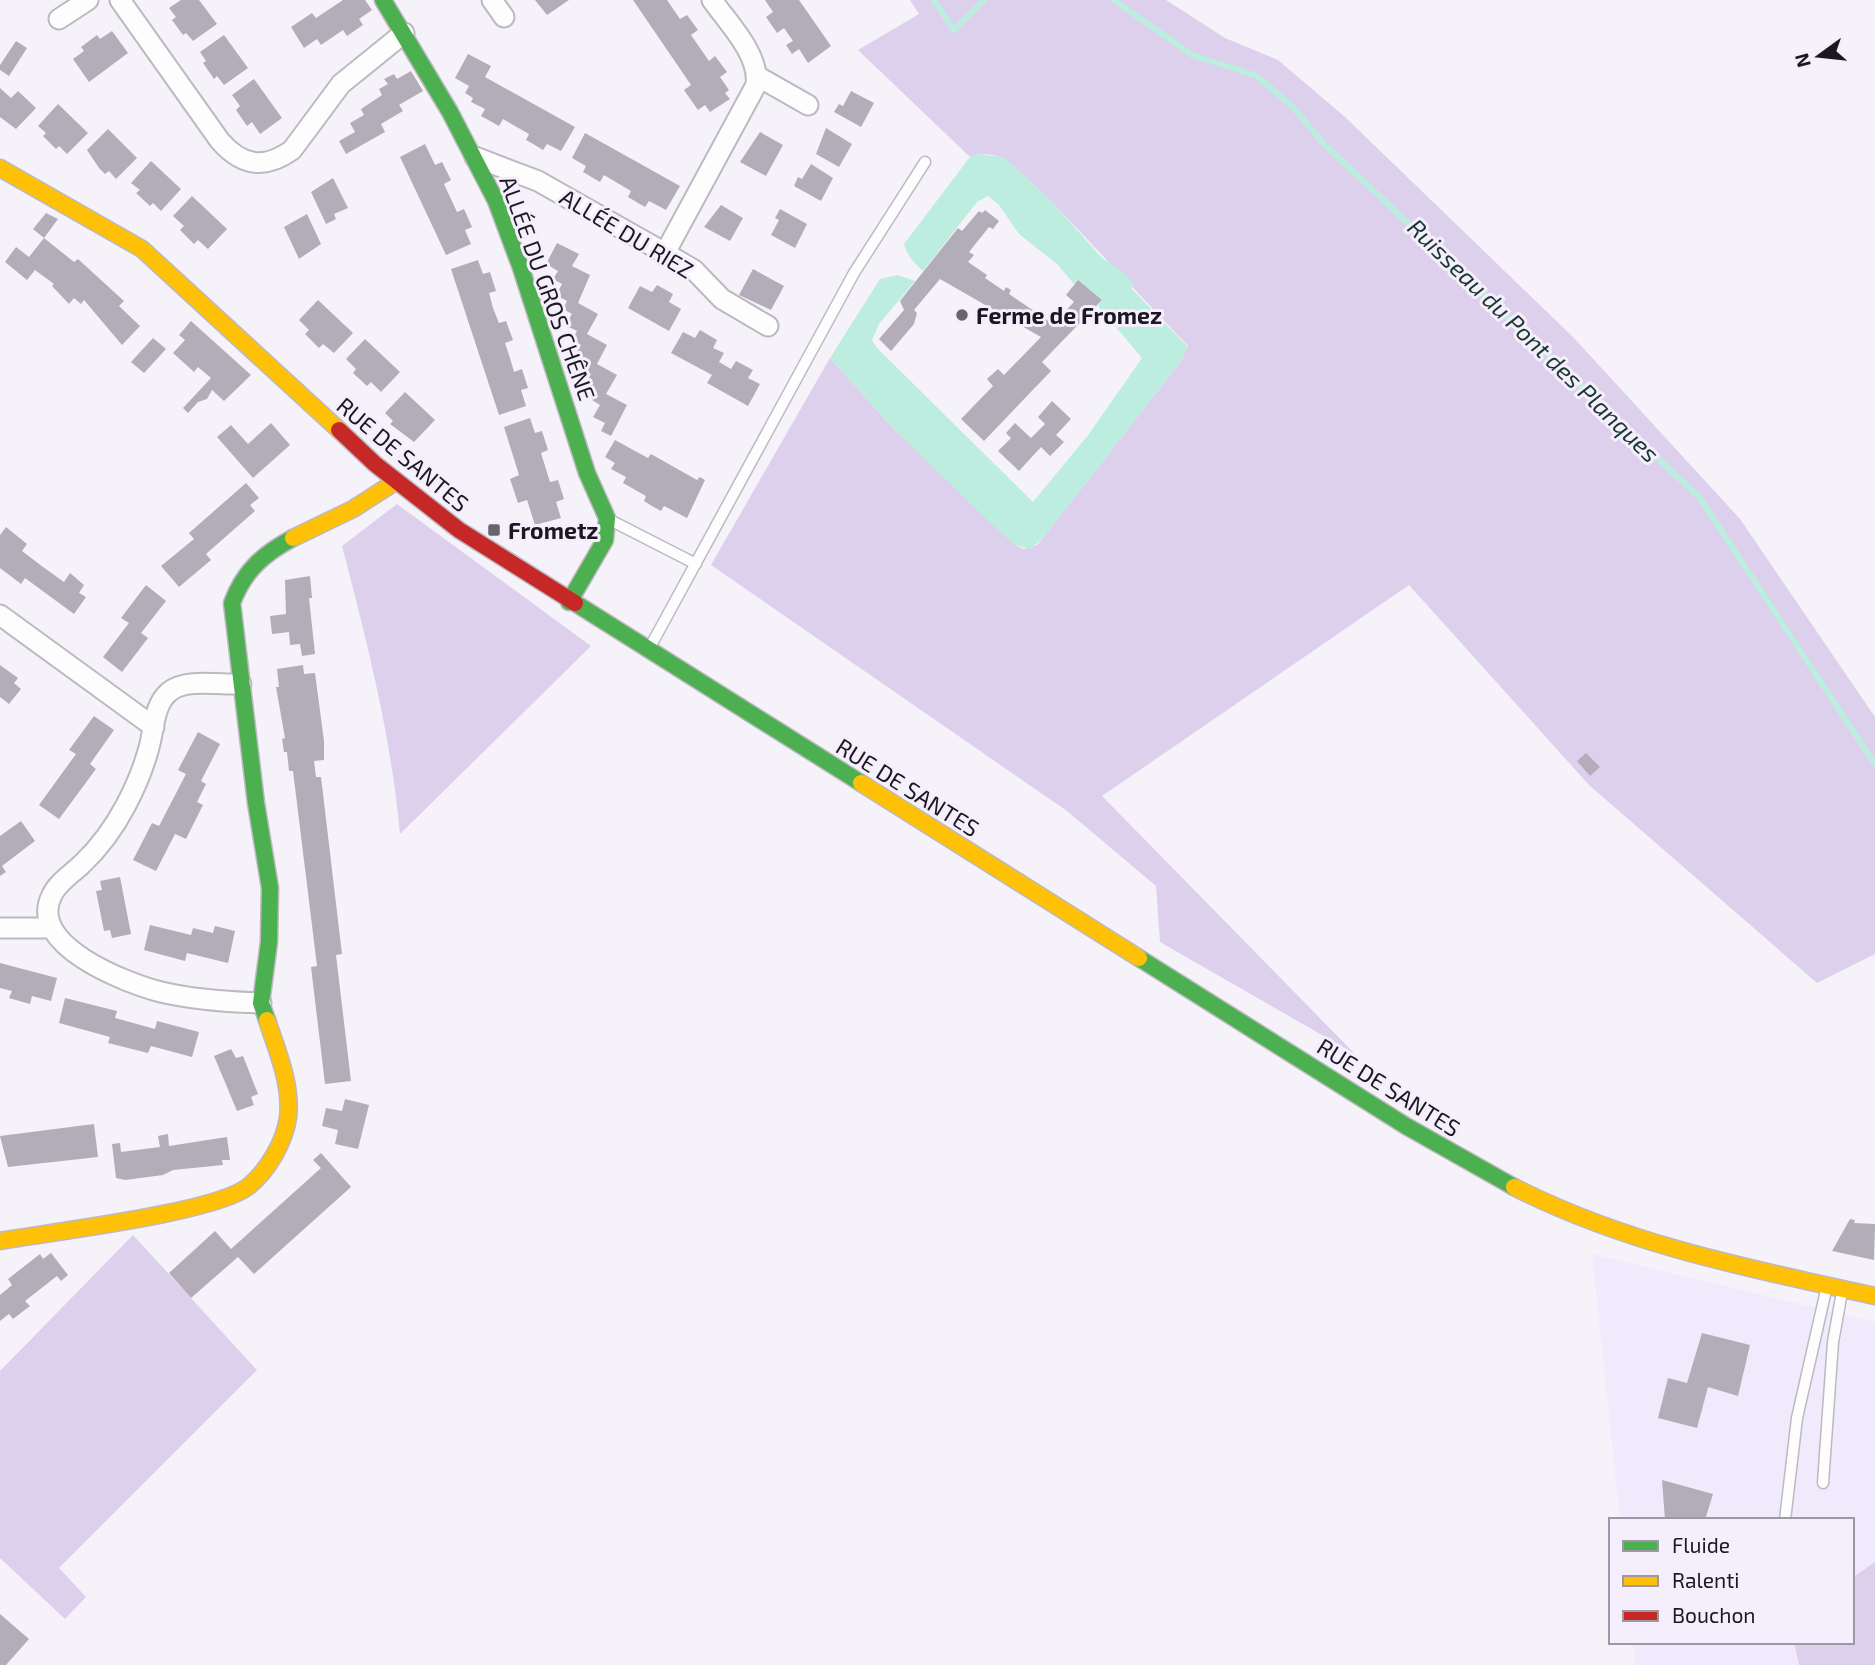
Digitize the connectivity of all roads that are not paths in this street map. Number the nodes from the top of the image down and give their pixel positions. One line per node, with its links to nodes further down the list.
1 (88, 0): 7 (street)
2 (120, 0): 8 (street)
3 (492, 0): 6 (street)
4 (712, 0): 9 (street)
5 (390, 3): 8 (street, ALLÉE DU GROS CHÊNE)
6 (504, 16)
7 (59, 19)
8 (404, 33): 11 (street, ALLÉE DU GROS CHÊNE)
9 (757, 76): 10 (street); 14 (street)
10 (808, 105)
11 (475, 157): 14 (street, ALLÉE DU RIEZ); 17 (street, ALLÉE DU GROS CHÊNE)
12 (925, 162): 18 (lane)
13 (0, 168): 16 (street, RUE DE SANTES)
14 (665, 253): 15 (street, ALLÉE DU RIEZ)
15 (768, 326)
16 (395, 482): 19 (street, RUE DE SANTES); 22 (street)
17 (607, 518): 18 (lane); 19 (street)
18 (696, 564): 21 (lane)
19 (569, 602): 21 (street, RUE DE SANTES)
20 (0, 615): 23 (street)
21 (648, 652): 28 (street, RUE DE SANTES)
22 (241, 684): 23 (street); 26 (street)
23 (154, 727): 25 (street)
24 (0, 928): 25 (street)
25 (50, 928): 26 (street)
26 (261, 1003): 27 (street)
27 (0, 1241)
28 (1835, 1287): 29 (street, RUE DE SANTES); 30 (lane); 31 (lane)
29 (1875, 1296)
30 (1823, 1483)
31 (1785, 1518)

